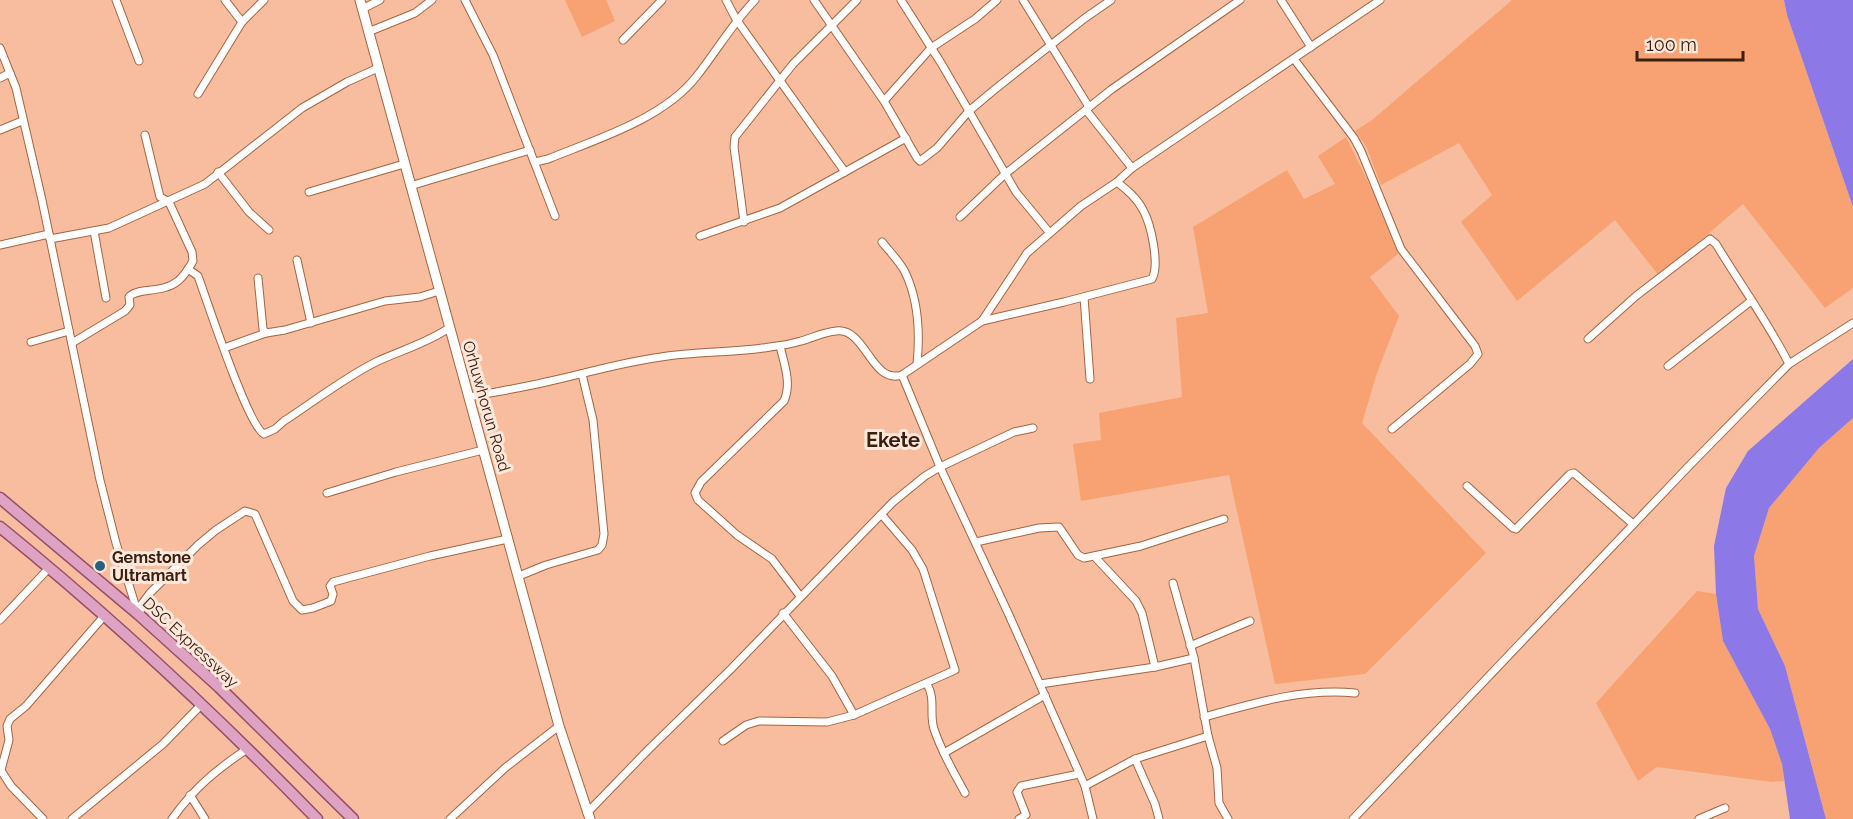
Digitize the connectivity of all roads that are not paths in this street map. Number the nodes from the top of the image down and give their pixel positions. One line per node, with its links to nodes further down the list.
1 (116, 0): 30 (street)
2 (225, 0): 21 (street)
3 (264, 0): 21 (street)
4 (380, 0): 19 (street)
5 (432, 0): 23 (street)
6 (465, 0): 43 (street)
7 (662, 0): 24 (street)
8 (726, 0): 20 (street)
9 (754, 0): 20 (street)
10 (814, 0): 22 (street)
11 (857, 0): 22 (street)
12 (901, 0): 28 (street)
13 (997, 0): 28 (street)
14 (1023, 0): 25 (street)
15 (1110, 0): 25 (street)
16 (1240, 0): 37 (street)
17 (1281, 0): 26 (street)
18 (1380, 0): 26 (street)
19 (361, 5): 23 (street, Orhuwhorun Road)
20 (736, 19): 34 (street); 44 (street)
21 (242, 22): 35 (street)
22 (831, 25): 34 (street); 36 (street)
23 (368, 32): 31 (street, Orhuwhorun Road)
24 (623, 40)
25 (1052, 46): 37 (street); 38 (street)
26 (1311, 47): 29 (street)
27 (0, 48): 32 (street)
28 (931, 48): 36 (street); 38 (street)
29 (1294, 59): 46 (street); 90 (street)
30 (139, 61)
31 (378, 68): 45 (street, Orhuwhorun Road); 47 (street)
32 (10, 73): 33 (street); 39 (street)
33 (0, 78)
34 (780, 81): 48 (street); 56 (street)
35 (198, 94)
36 (884, 101): 42 (street)
37 (1087, 109): 46 (street); 49 (street)
38 (969, 111): 42 (street); 49 (street)
39 (22, 121): 40 (street); 60 (street)
40 (0, 130)
41 (145, 135): 53 (street)
42 (906, 138): 48 (street)
43 (530, 150): 44 (street); 51 (street)
44 (536, 162): 54 (street)
45 (404, 164): 51 (street, Orhuwhorun Road); 52 (street)
46 (1132, 168): 50 (street)
47 (218, 172): 53 (street); 57 (street)
48 (845, 172): 56 (street)
49 (1005, 174): 55 (street); 59 (street)
50 (1118, 182): 59 (street); 68 (street)
51 (410, 186): 67 (street, Orhuwhorun Road)
52 (309, 192)
53 (169, 202): 58 (street); 65 (street)
54 (555, 216)
55 (960, 217)
56 (744, 222): 61 (street)
57 (269, 230)
58 (94, 231): 60 (street); 69 (street)
59 (1049, 232): 71 (street)
60 (49, 236): 63 (street); 75 (street)
61 (700, 236)
62 (882, 243): 82 (street)
63 (0, 245)
64 (297, 260): 72 (street)
65 (188, 269): 79 (street); 81 (street)
66 (258, 278): 76 (street)
67 (439, 291): 72 (street); 74 (street, Orhuwhorun Road)
68 (1084, 297): 71 (street); 87 (street)
69 (106, 298)
70 (1751, 301): 77 (street); 83 (street); 84 (street)
71 (982, 321): 82 (street)
72 (312, 323): 76 (street)
73 (1853, 323): 83 (street)
74 (449, 328): 81 (street); 88 (street, Orhuwhorun Road)
75 (69, 331): 78 (street); 79 (street)
76 (266, 333): 81 (street)
77 (1588, 339)
78 (32, 342)
79 (72, 343): 107 (street)
80 (780, 346): 85 (street); 86 (street); 106 (street)
81 (224, 348)
82 (917, 364): 86 (street)
83 (1789, 364): 98 (street)
84 (1668, 366)
85 (582, 374): 88 (street); 104 (street)
86 (902, 375): 92 (street)
87 (1090, 379)
88 (470, 397): 91 (street, Orhuwhorun Road)
89 (1033, 428): 92 (street)
90 (1392, 429)
91 (483, 450): 94 (street); 100 (street, Orhuwhorun Road)
92 (940, 466): 96 (street); 101 (street)
93 (1467, 486): 98 (street)
94 (327, 493)
95 (0, 498): 107 (main road, DSC Expressway)
96 (882, 514): 106 (street); 115 (street)
97 (1224, 519): 102 (street)
98 (1633, 524): 146 (street)
99 (0, 527): 103 (main road)
100 (508, 537): 104 (street, Orhuwhorun Road); 107 (street)
101 (976, 543): 102 (street); 116 (street)
102 (1095, 557): 114 (street)
103 (49, 568): 109 (main road); 110 (street)
104 (519, 576): 122 (street, Orhuwhorun Road)
105 (1173, 583): 112 (street)
106 (800, 596): 108 (street)
107 (139, 614): 140 (main road, DSC Expressway)
108 (783, 614): 120 (street); 134 (street)
109 (105, 615): 119 (main road); 128 (street)
110 (0, 620)
111 (1250, 621): 112 (street)
112 (1190, 646): 113 (street)
113 (1194, 658): 114 (street); 121 (street)
114 (1155, 667): 116 (street)
115 (927, 684): 120 (street); 126 (street)
116 (1040, 684): 118 (street)
117 (1355, 693): 121 (street)
118 (1045, 695): 126 (street); 129 (street)
119 (202, 704): 125 (main road); 136 (street)
120 (854, 715): 124 (street)
121 (1204, 717): 123 (street)
122 (559, 726): 134 (street, Orhuwhorun Road); 141 (street)
123 (1208, 736): 127 (street); 145 (street)
124 (723, 741)
125 (248, 749): 132 (street); 139 (main road)
126 (944, 753): 131 (street)
127 (1135, 759): 130 (street); 144 (street)
128 (0, 770): 135 (street)
129 (1079, 774): 130 (street); 142 (street)
130 (1085, 786): 143 (street)
131 (965, 793)
132 (190, 795): 137 (street); 138 (street)
133 (1725, 808): 147 (street)
134 (588, 816)
135 (43, 819)
136 (72, 819)
137 (172, 819)
138 (206, 819)
139 (317, 819)
140 (353, 819)
141 (450, 819)
142 (1019, 819)
143 (1093, 819)
144 (1159, 819)
145 (1228, 819)
146 (1353, 819)
147 (1699, 819)

